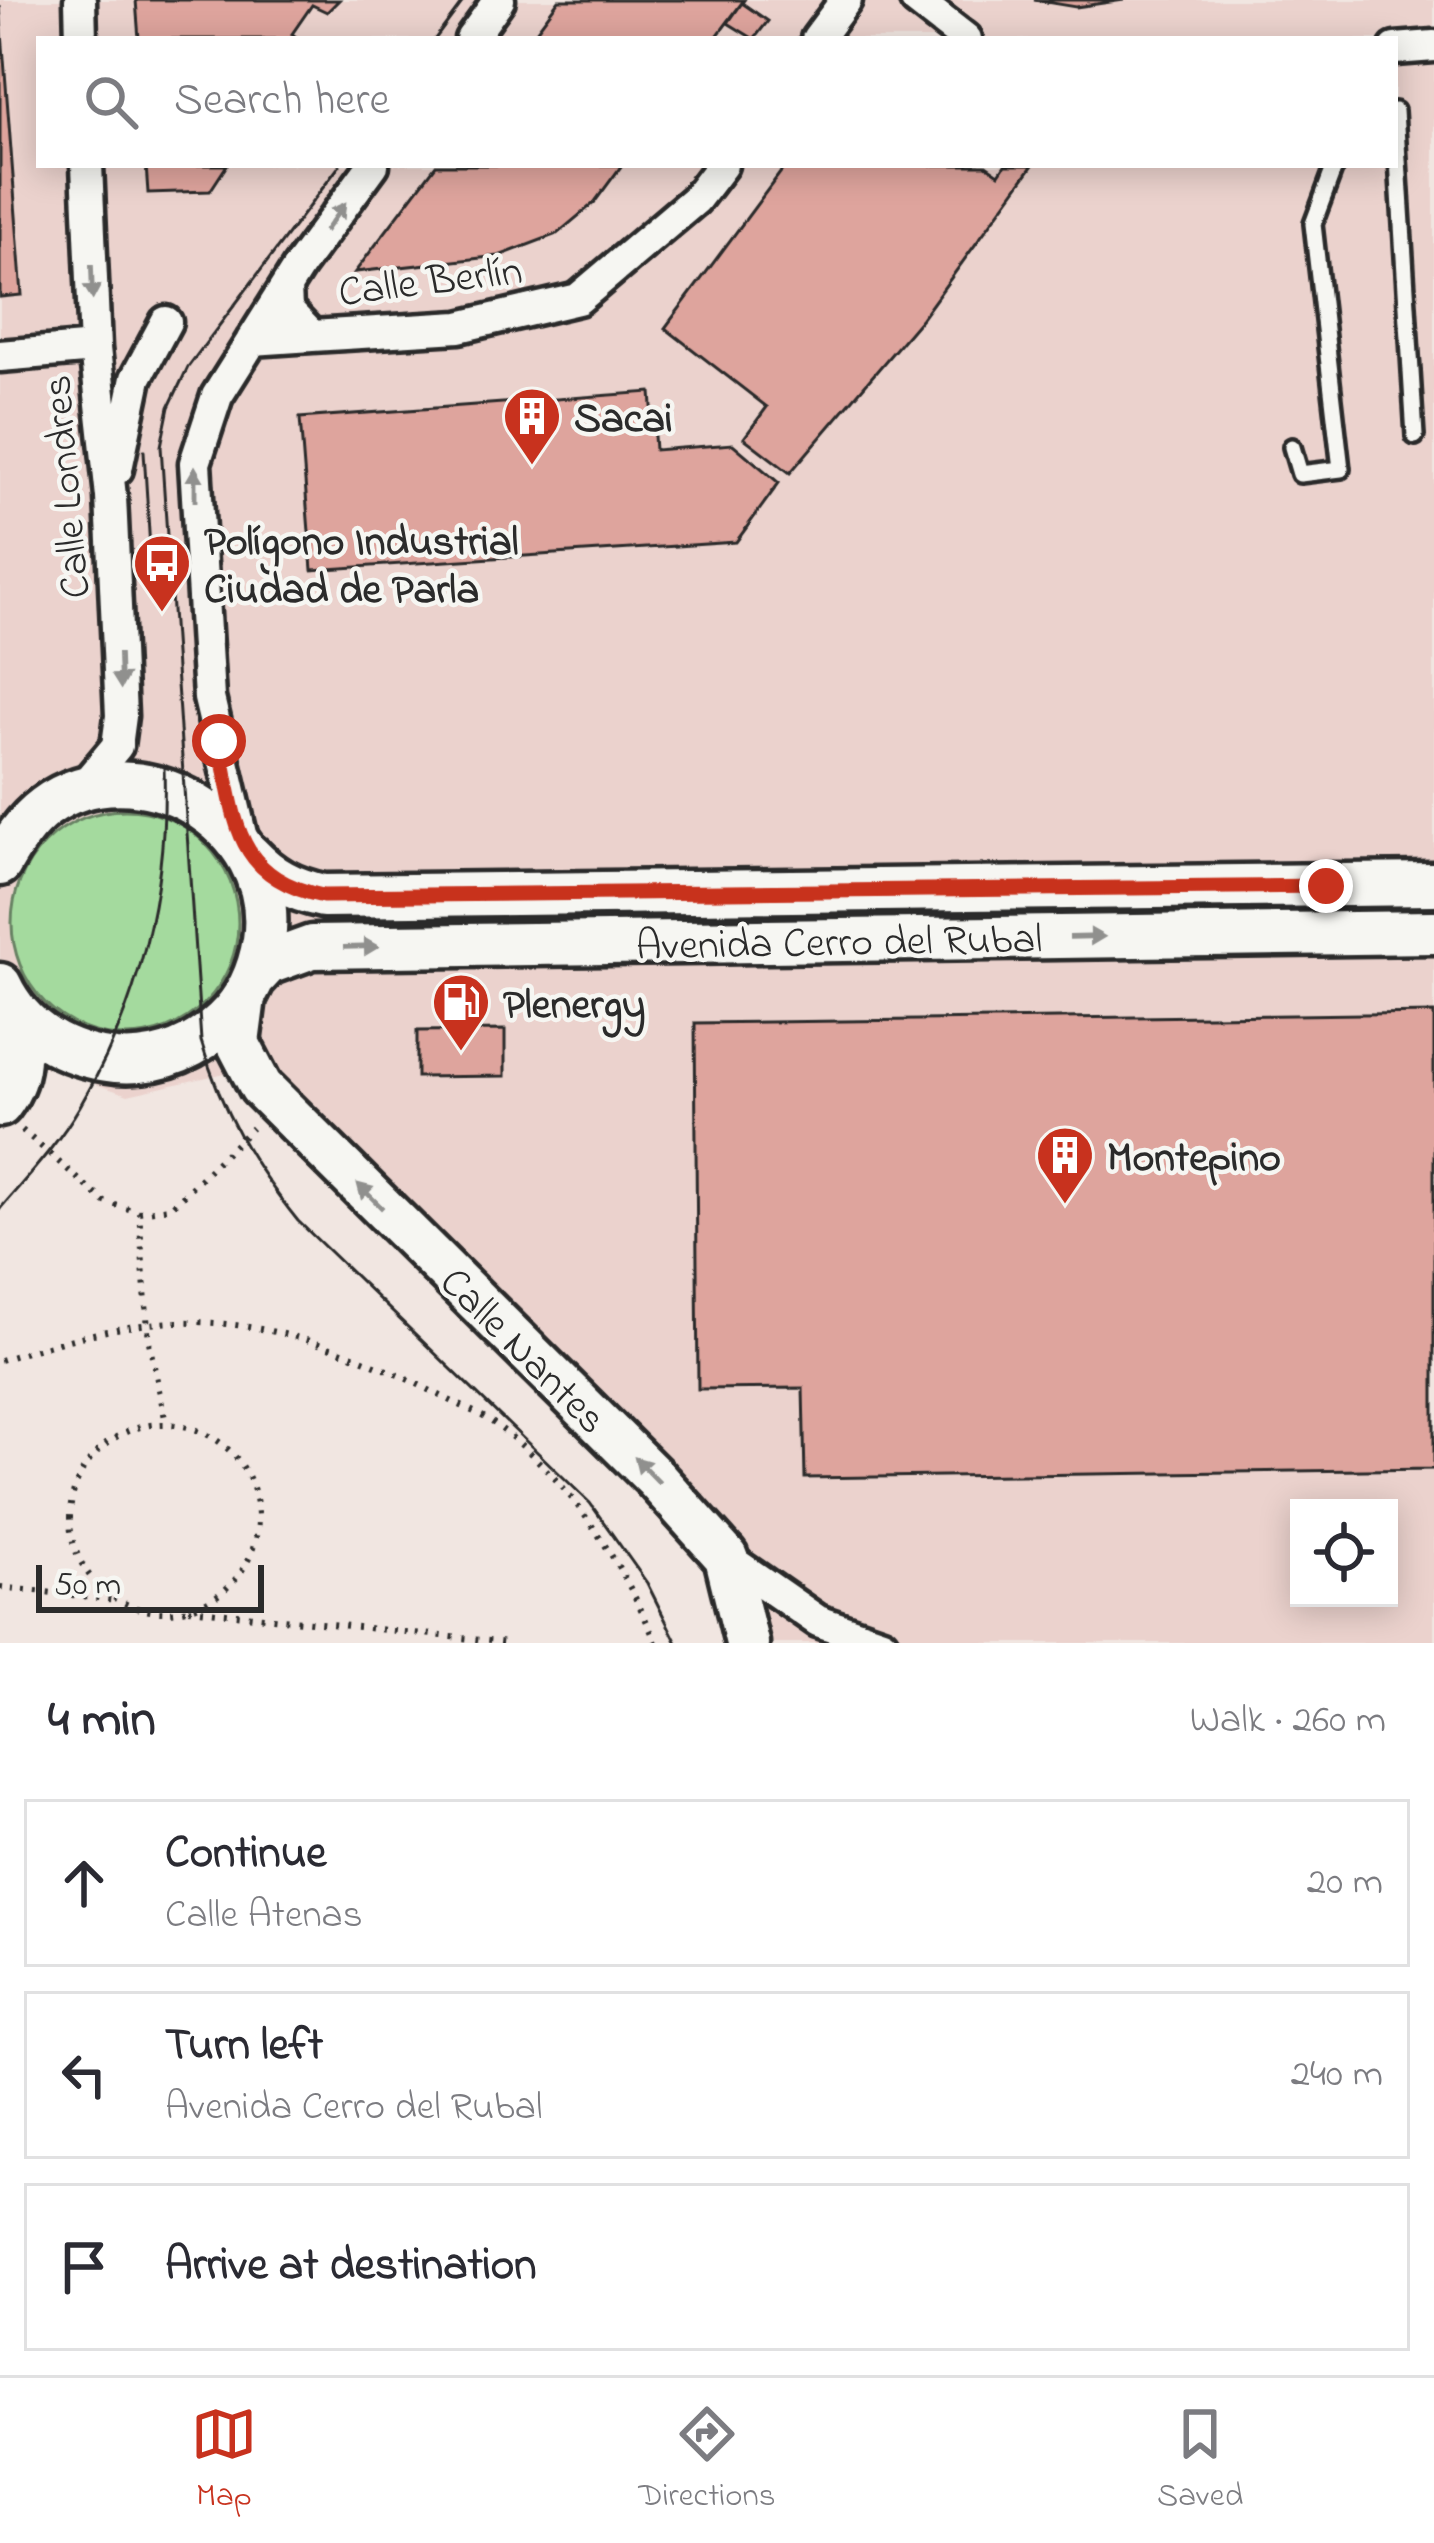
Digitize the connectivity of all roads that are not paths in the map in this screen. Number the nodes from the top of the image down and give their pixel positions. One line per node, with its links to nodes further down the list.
1 (80, 0): 5 (street)
2 (500, 0): 6 (street)
3 (846, 0): 7 (street)
4 (916, 0): 8 (street)
5 (81, 36)
6 (473, 36)
7 (819, 36)
8 (962, 36)
9 (1434, 46): 10 (street)
10 (1398, 49)
11 (1398, 160): 22 (lane)
12 (87, 168): 20 (street, Calle Londres, one-way to 20)
13 (371, 168): 16 (street, one-way to 13)
14 (720, 168): 18 (street, Calle Berlín)
15 (1334, 168): 23 (lane)
16 (286, 286): 18 (street, Calle Berlín); 19 (street)
17 (166, 322): 24 (street)
18 (312, 336): 19 (street, Calle Berlín)
19 (252, 340): 26 (street, one-way to 19)
20 (94, 348): 21 (street); 24 (street, Calle Londres)
21 (0, 356)
22 (1415, 436)
23 (1292, 447)
24 (111, 496): 25 (street, Calle Londres, one-way to 25)
25 (82, 788): 26 (street, Avenida Cerro del Rubal); 27 (street)
26 (247, 852): 28 (street, Avenida Cerro del Rubal); 30 (street, Calle Nantes)
27 (0, 865)
28 (1434, 884)
29 (1434, 932): 30 (street, Avenida Cerro del Rubal, one-way to 29)
30 (249, 988): 31 (street, Avenida Cerro del Rubal); 33 (street, Calle Nantes, one-way to 30)
31 (2, 990): 32 (street)
32 (8, 1115)
33 (726, 1557): 34 (street); 35 (street, Calle Nantes)
34 (747, 1643)
35 (882, 1643)

